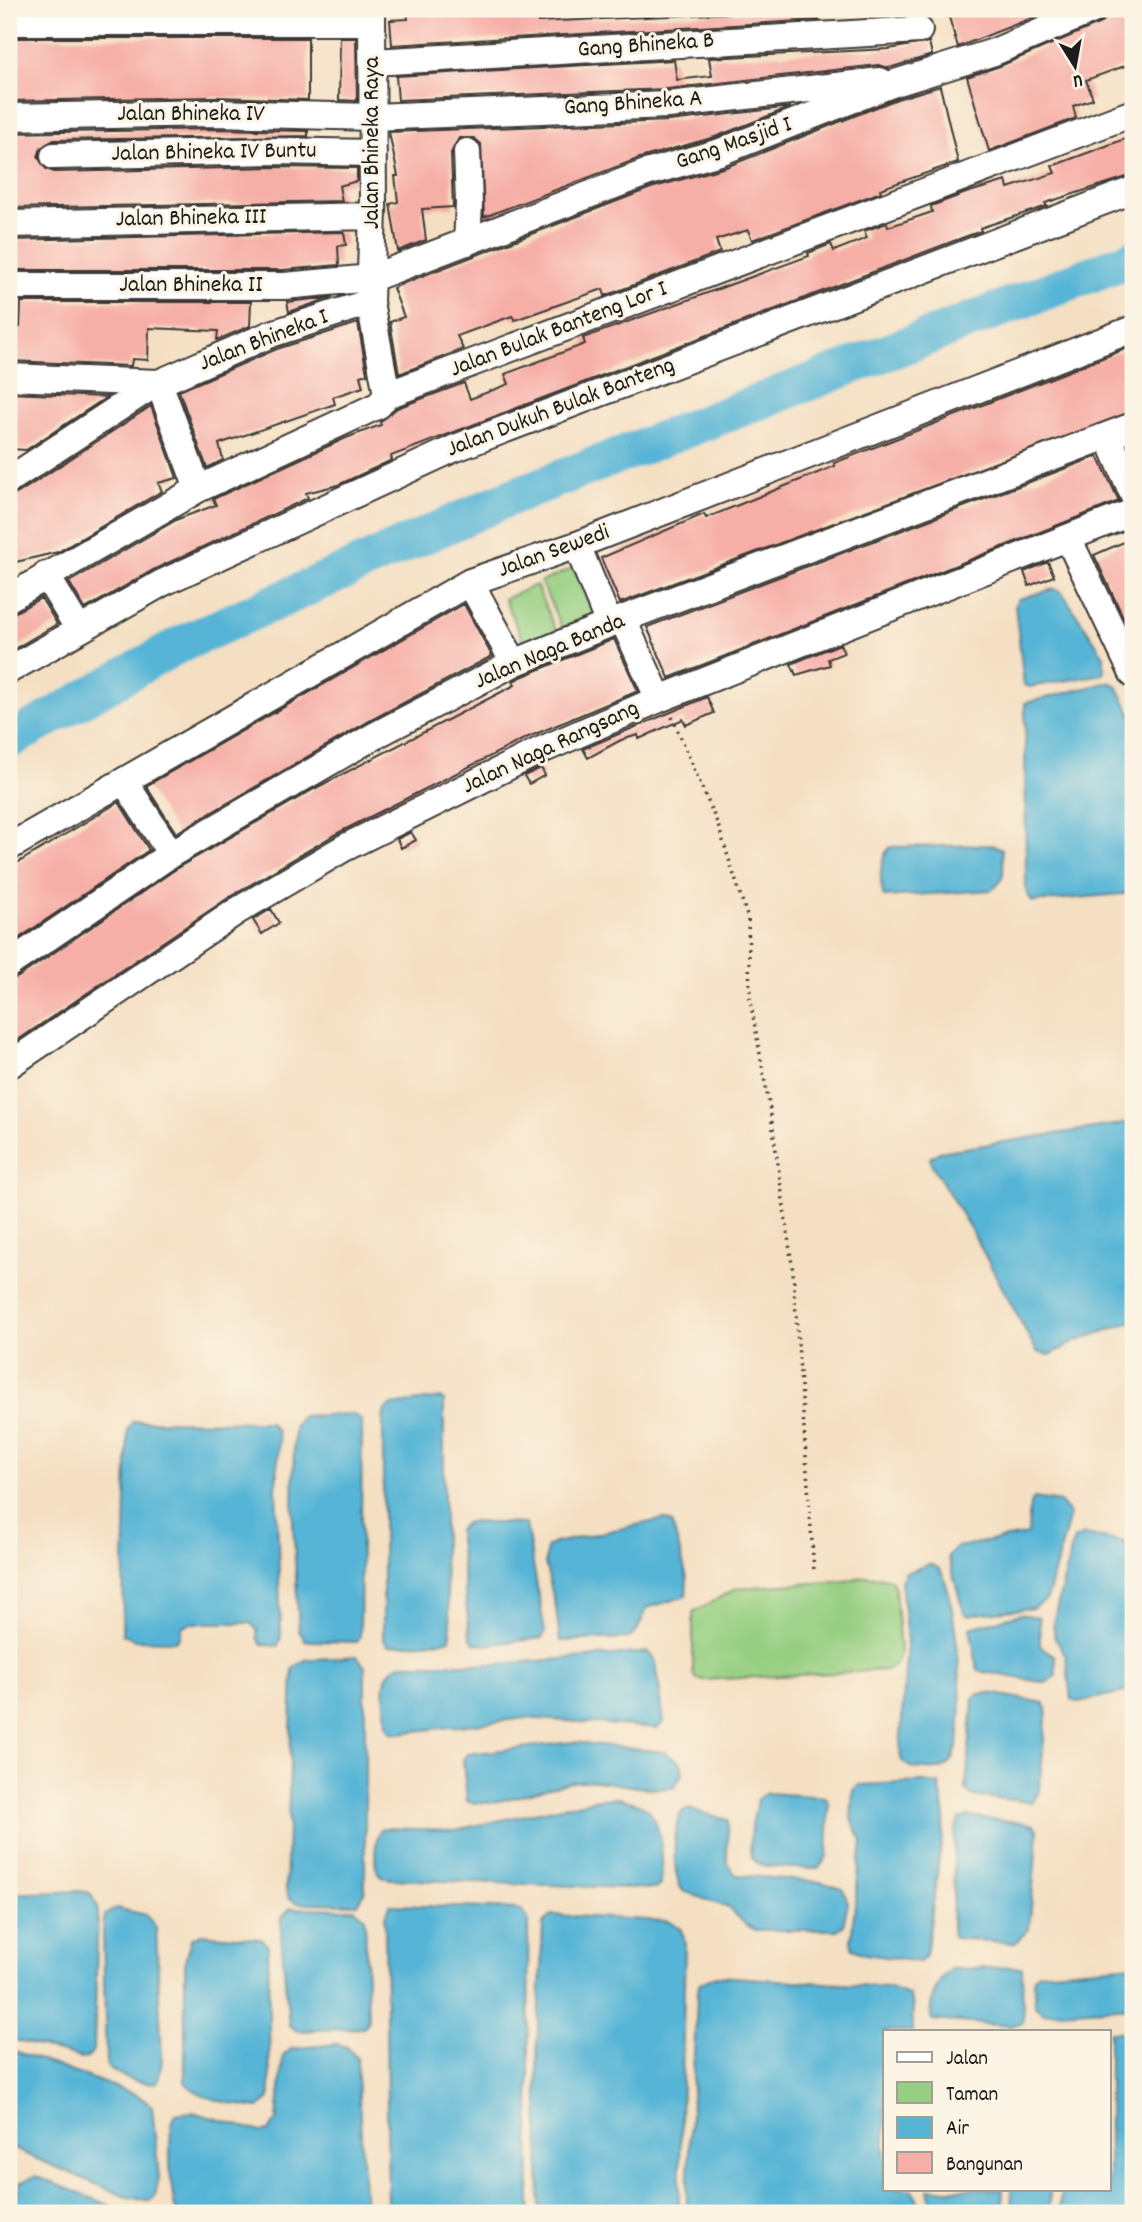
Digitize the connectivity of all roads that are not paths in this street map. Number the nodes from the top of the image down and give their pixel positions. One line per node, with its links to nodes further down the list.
1 (1095, 9): 6 (street, Gang Masjid I)
2 (372, 16): 3 (street); 5 (street, Jalan Bhineka Raya)
3 (9, 22)
4 (919, 30): 5 (street, Gang Bhineka B)
5 (373, 61): 9 (street, Jalan Bhineka Raya)
6 (892, 84): 9 (street, Gang Bhineka A); 16 (street, Gang Masjid I)
7 (1133, 113): 22 (street, Jalan Bulak Banteng Lor I)
8 (9, 117): 9 (street, Jalan Bhineka IV)
9 (373, 117): 11 (street, Jalan Bhineka Raya)
10 (467, 152): 16 (street)
11 (373, 153): 12 (street, Jalan Bhineka IV Buntu); 14 (street, Jalan Bhineka Raya)
12 (54, 156)
13 (1133, 190): 37 (street, Jalan Dukuh Bulak Banteng)
14 (373, 216): 15 (street, Jalan Bhineka III); 18 (street, Jalan Bhineka Raya)
15 (9, 224)
16 (467, 242): 18 (street, Gang Masjid I)
17 (9, 286): 18 (street, Jalan Bhineka II)
18 (371, 290): 21 (street, Jalan Bhineka I); 22 (street, Jalan Bhineka Raya)
19 (1133, 329): 32 (street, Jalan Sewedi)
20 (9, 377): 21 (street, Jalan Bhineka I)
21 (159, 383): 26 (street, Jalan Bhineka I); 28 (street)
22 (387, 395): 28 (street, Jalan Bulak Banteng Lor I)
23 (1133, 426): 24 (street, Jalan Naga Banda)
24 (1108, 436): 29 (street); 36 (street, Jalan Naga Banda)
25 (9, 463): 26 (street)
26 (40, 463): 27 (street, Jalan Bhineka I)
27 (9, 480)
28 (198, 489): 33 (street, Jalan Bulak Banteng Lor I)
29 (1133, 494)
30 (1133, 512): 31 (street, Jalan Naga Rangsang)
31 (1068, 538): 40 (street); 41 (street, Jalan Naga Rangsang)
32 (577, 545): 34 (street, Jalan Sewedi); 36 (street)
33 (46, 575): 35 (street, Jalan Bulak Banteng Lor I); 37 (street)
34 (470, 582): 38 (street); 42 (street, Jalan Sewedi)
35 (9, 598)
36 (616, 622): 38 (street, Jalan Naga Banda); 41 (street)
37 (78, 628): 39 (street, Jalan Dukuh Bulak Banteng)
38 (514, 663): 44 (street, Jalan Naga Banda)
39 (9, 670)
40 (1133, 674)
41 (659, 699): 46 (street, Jalan Naga Rangsang)
42 (124, 781): 43 (street, Jalan Sewedi); 44 (street)
43 (9, 847)
44 (170, 854): 45 (street, Jalan Naga Banda)
45 (9, 964)
46 (9, 1065)

